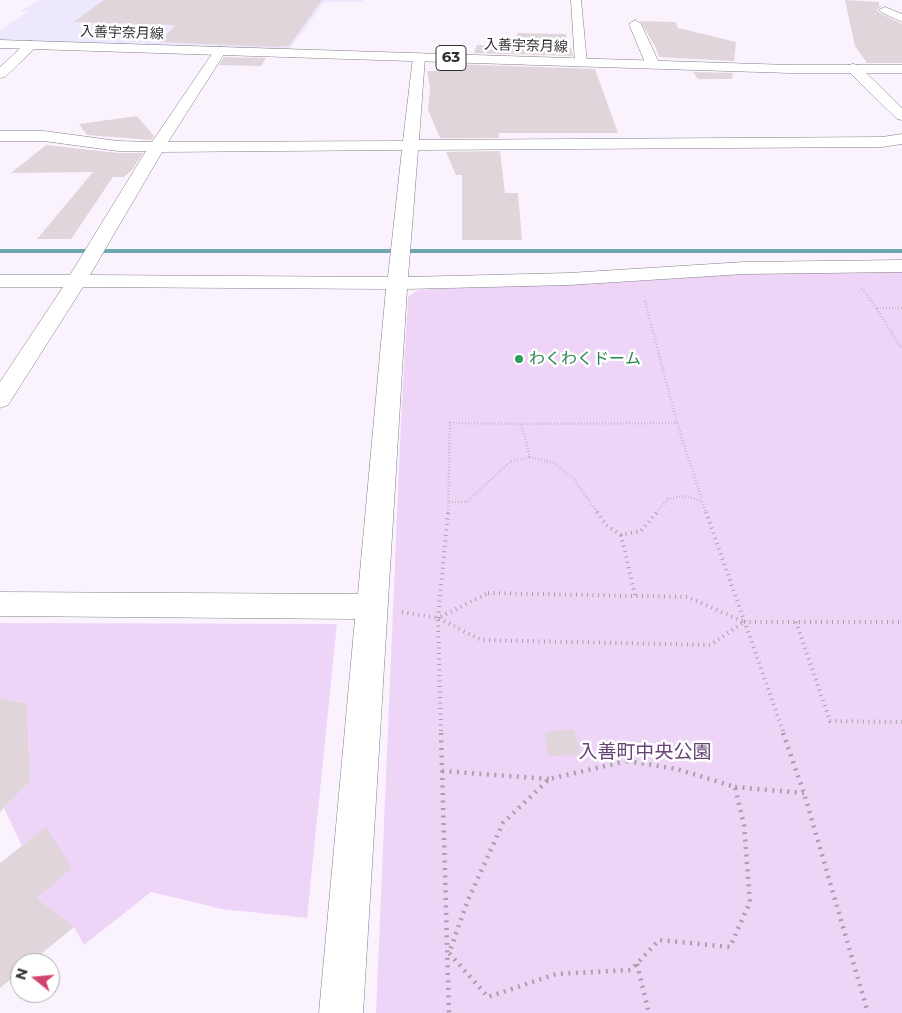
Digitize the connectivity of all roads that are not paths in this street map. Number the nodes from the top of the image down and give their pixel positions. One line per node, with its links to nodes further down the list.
1 (576, 0): 9 (street)
2 (885, 10): 3 (street)
3 (902, 20)
4 (635, 24): 10 (street)
5 (0, 44): 6 (street, 入善宇奈月線 / 63)
6 (31, 45): 7 (street, 入善宇奈月線 / 63); 13 (street)
7 (220, 51): 8 (street, 入善宇奈月線 / 63); 18 (street)
8 (419, 57): 9 (street, 入善宇奈月線 / 63); 17 (street)
9 (581, 63): 10 (street, 入善宇奈月線 / 63)
10 (653, 64): 11 (street, 入善宇奈月線 / 63)
11 (853, 68): 12 (street, 入善宇奈月線 / 63); 14 (street)
12 (902, 68)
13 (0, 74)
14 (902, 116)
15 (0, 136): 18 (street)
16 (902, 139): 17 (street)
17 (410, 144): 18 (street); 22 (street)
18 (157, 147): 21 (street)
19 (902, 266): 22 (street)
20 (0, 280): 21 (street)
21 (77, 280): 22 (street); 23 (street)
22 (398, 283): 25 (street)
23 (0, 400)
24 (0, 604): 25 (street)
25 (372, 607): 26 (street)
26 (342, 1013)

